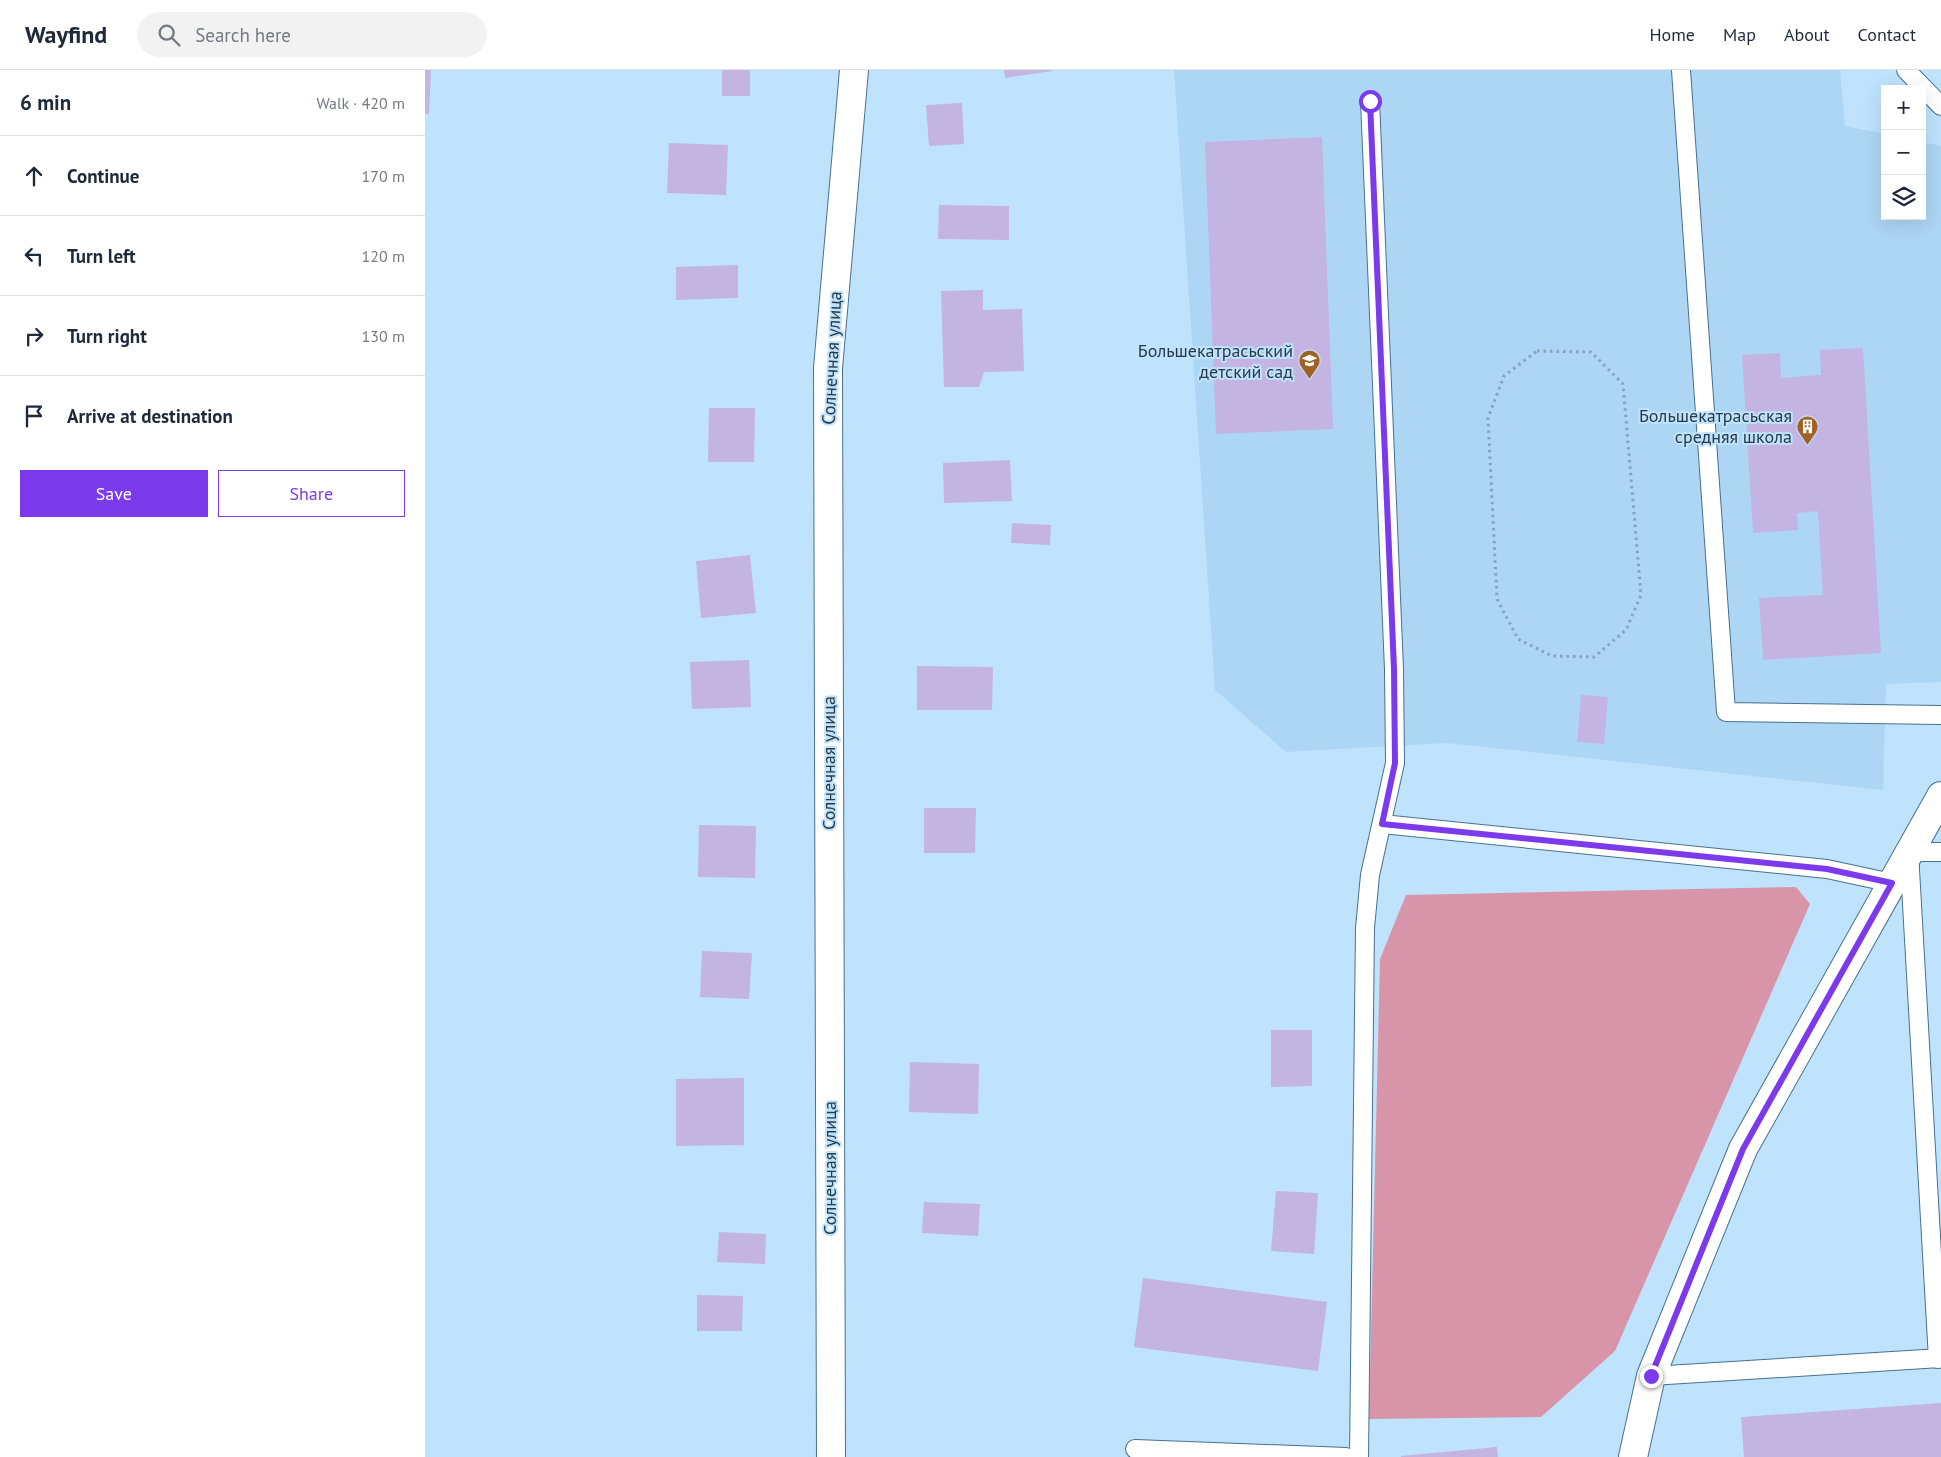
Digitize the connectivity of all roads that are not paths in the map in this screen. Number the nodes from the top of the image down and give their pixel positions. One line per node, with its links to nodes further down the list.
1 (854, 70): 15 (street, Солнечная улица)
2 (1681, 70): 6 (lane)
3 (1906, 70): 5 (lane)
4 (1370, 101): 8 (lane)
5 (1941, 106)
6 (1941, 715)
7 (1941, 796): 9 (street)
8 (1382, 824): 11 (lane); 17 (lane)
9 (1909, 852): 10 (lane); 11 (street); 12 (lane)
10 (1941, 852)
11 (1892, 883): 13 (street)
12 (1939, 1359): 13 (lane)
13 (1651, 1376): 18 (street)
14 (1135, 1449): 16 (lane)
15 (831, 1457)
16 (1346, 1457)
17 (1359, 1457)
18 (1633, 1457)

